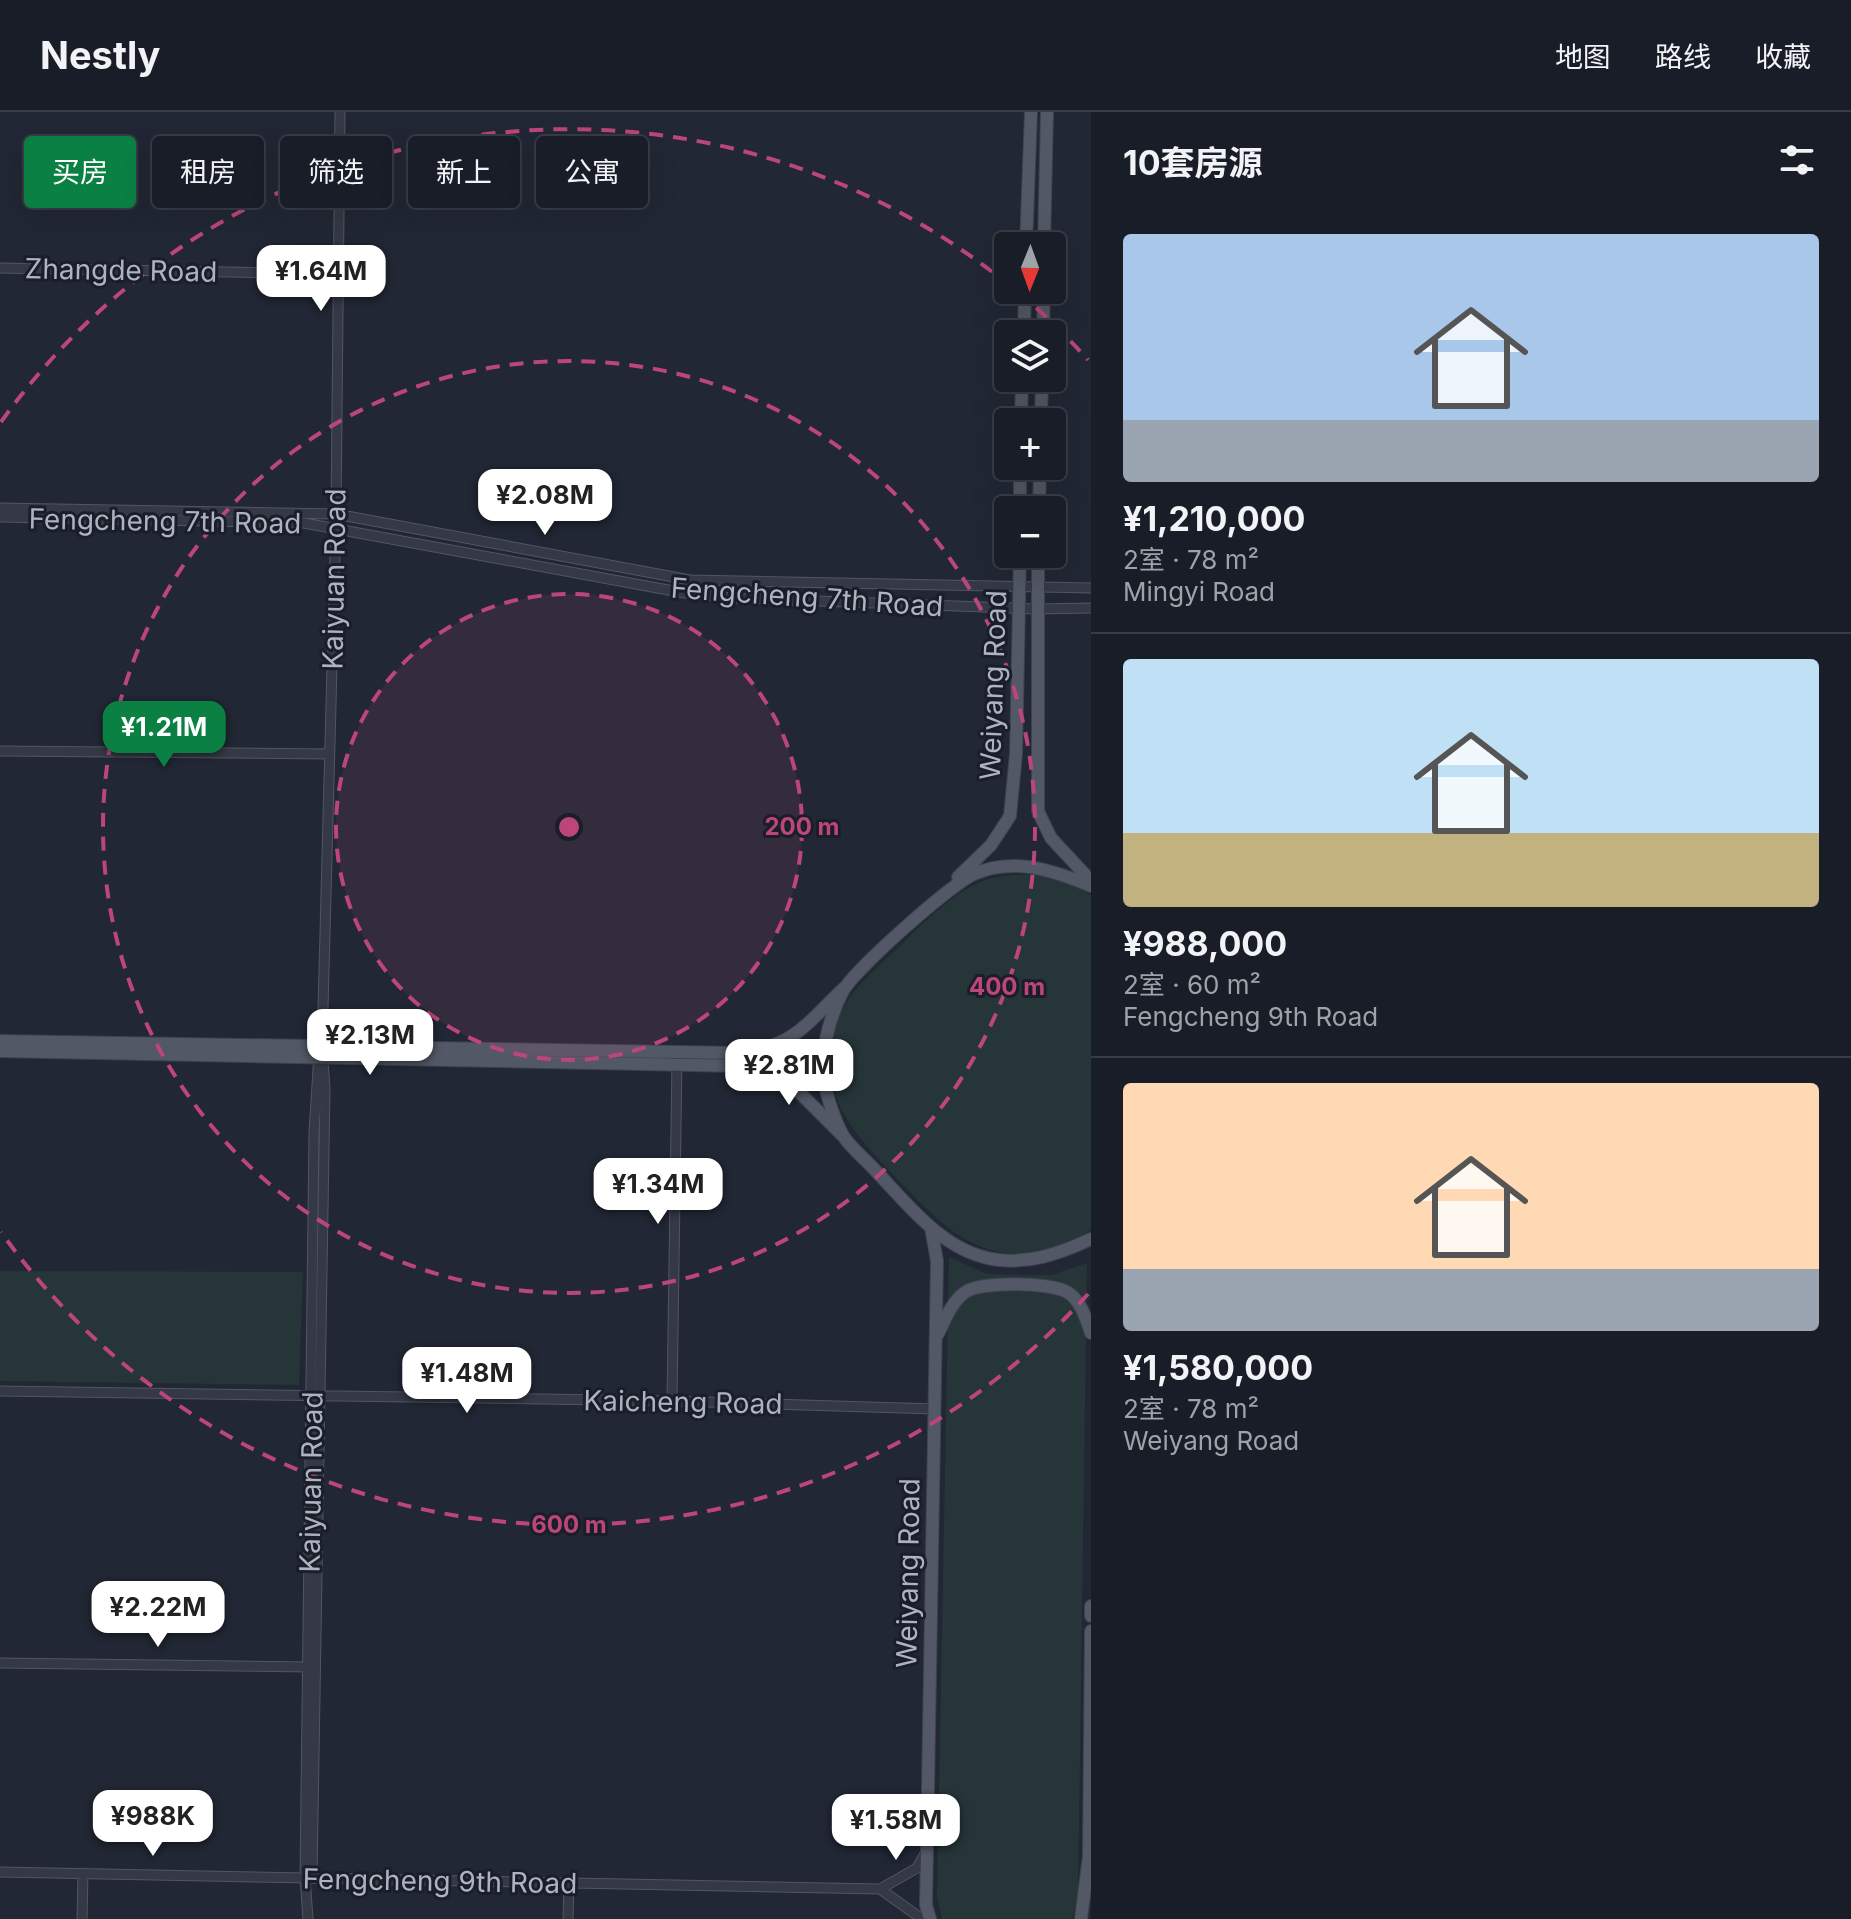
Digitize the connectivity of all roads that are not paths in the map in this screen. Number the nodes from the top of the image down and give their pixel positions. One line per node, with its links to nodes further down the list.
1 (340, 112): 7 (street, Kaiyuan Road)
2 (1031, 112): 4 (main road)
3 (1047, 112): 5 (main road)
4 (1027, 232)
5 (1044, 232)
6 (0, 268): 7 (street, Zhangde Road)
7 (338, 274): 9 (street, Kaiyuan Road)
8 (0, 508): 9 (street, Fengcheng 7th Road)
9 (336, 514): 11 (street, Kaiyuan Road); 14 (street, Fengcheng 7th Road)
10 (0, 517): 11 (street, Fengcheng 7th Road)
11 (335, 526): 18 (street, Fengcheng 7th Road); 21 (street, Kaiyuan Road)
12 (1020, 568): 14 (main road, Weiyang Road)
13 (1038, 568): 15 (main road, Weiyang Road)
14 (1019, 586): 15 (street, Fengcheng 7th Road); 18 (main road, Weiyang Road)
15 (1039, 586): 16 (street, Fengcheng 7th Road); 19 (main road, Weiyang Road)
16 (1091, 588)
17 (1091, 608): 19 (street, Fengcheng 7th Road)
18 (1020, 609): 19 (street, Fengcheng 7th Road); 23 (main road, Weiyang Road)
19 (1038, 609): 22 (main road, Weiyang Road)
20 (0, 751): 21 (street)
21 (329, 754): 27 (street, Kaiyuan Road)
22 (1091, 884): 23 (main road)
23 (939, 896): 24 (main road)
24 (844, 988): 28 (main road); 29 (main road)
25 (0, 1041): 27 (main road)
26 (0, 1051): 27 (main road)
27 (321, 1055): 28 (main road); 35 (street, Kaiyuan Road)
28 (677, 1057): 29 (main road); 36 (street)
29 (844, 1137): 30 (main road)
30 (931, 1228): 31 (main road); 33 (main road, Weiyang Road)
31 (1091, 1239)
32 (1091, 1333): 33 (main road)
33 (936, 1338): 37 (main road, Weiyang Road)
34 (0, 1391): 35 (street, Kaicheng Road)
35 (316, 1396): 36 (street, Kaicheng Road); 42 (street, Kaiyuan Road)
36 (672, 1401): 37 (street, Kaicheng Road)
37 (935, 1409): 43 (main road, Weiyang Road)
38 (1091, 1606): 39 (main road)
39 (1091, 1616)
40 (1091, 1634): 44 (main road)
41 (0, 1663): 42 (street)
42 (312, 1667): 47 (street, Kaiyuan Road)
43 (927, 1849): 49 (street); 54 (main road, Weiyang Road)
44 (1090, 1858): 55 (main road)
45 (0, 1872): 46 (street, Fengcheng 9th Road)
46 (83, 1873): 47 (street, Fengcheng 9th Road); 50 (street)
47 (309, 1878): 48 (street, Fengcheng 9th Road); 51 (street, Kaiyuan Road)
48 (569, 1885): 49 (street, Fengcheng 9th Road); 52 (street)
49 (880, 1889): 53 (street)
50 (82, 1919)
51 (308, 1919)
52 (568, 1919)
53 (922, 1919)
54 (930, 1919)
55 (1081, 1919)

